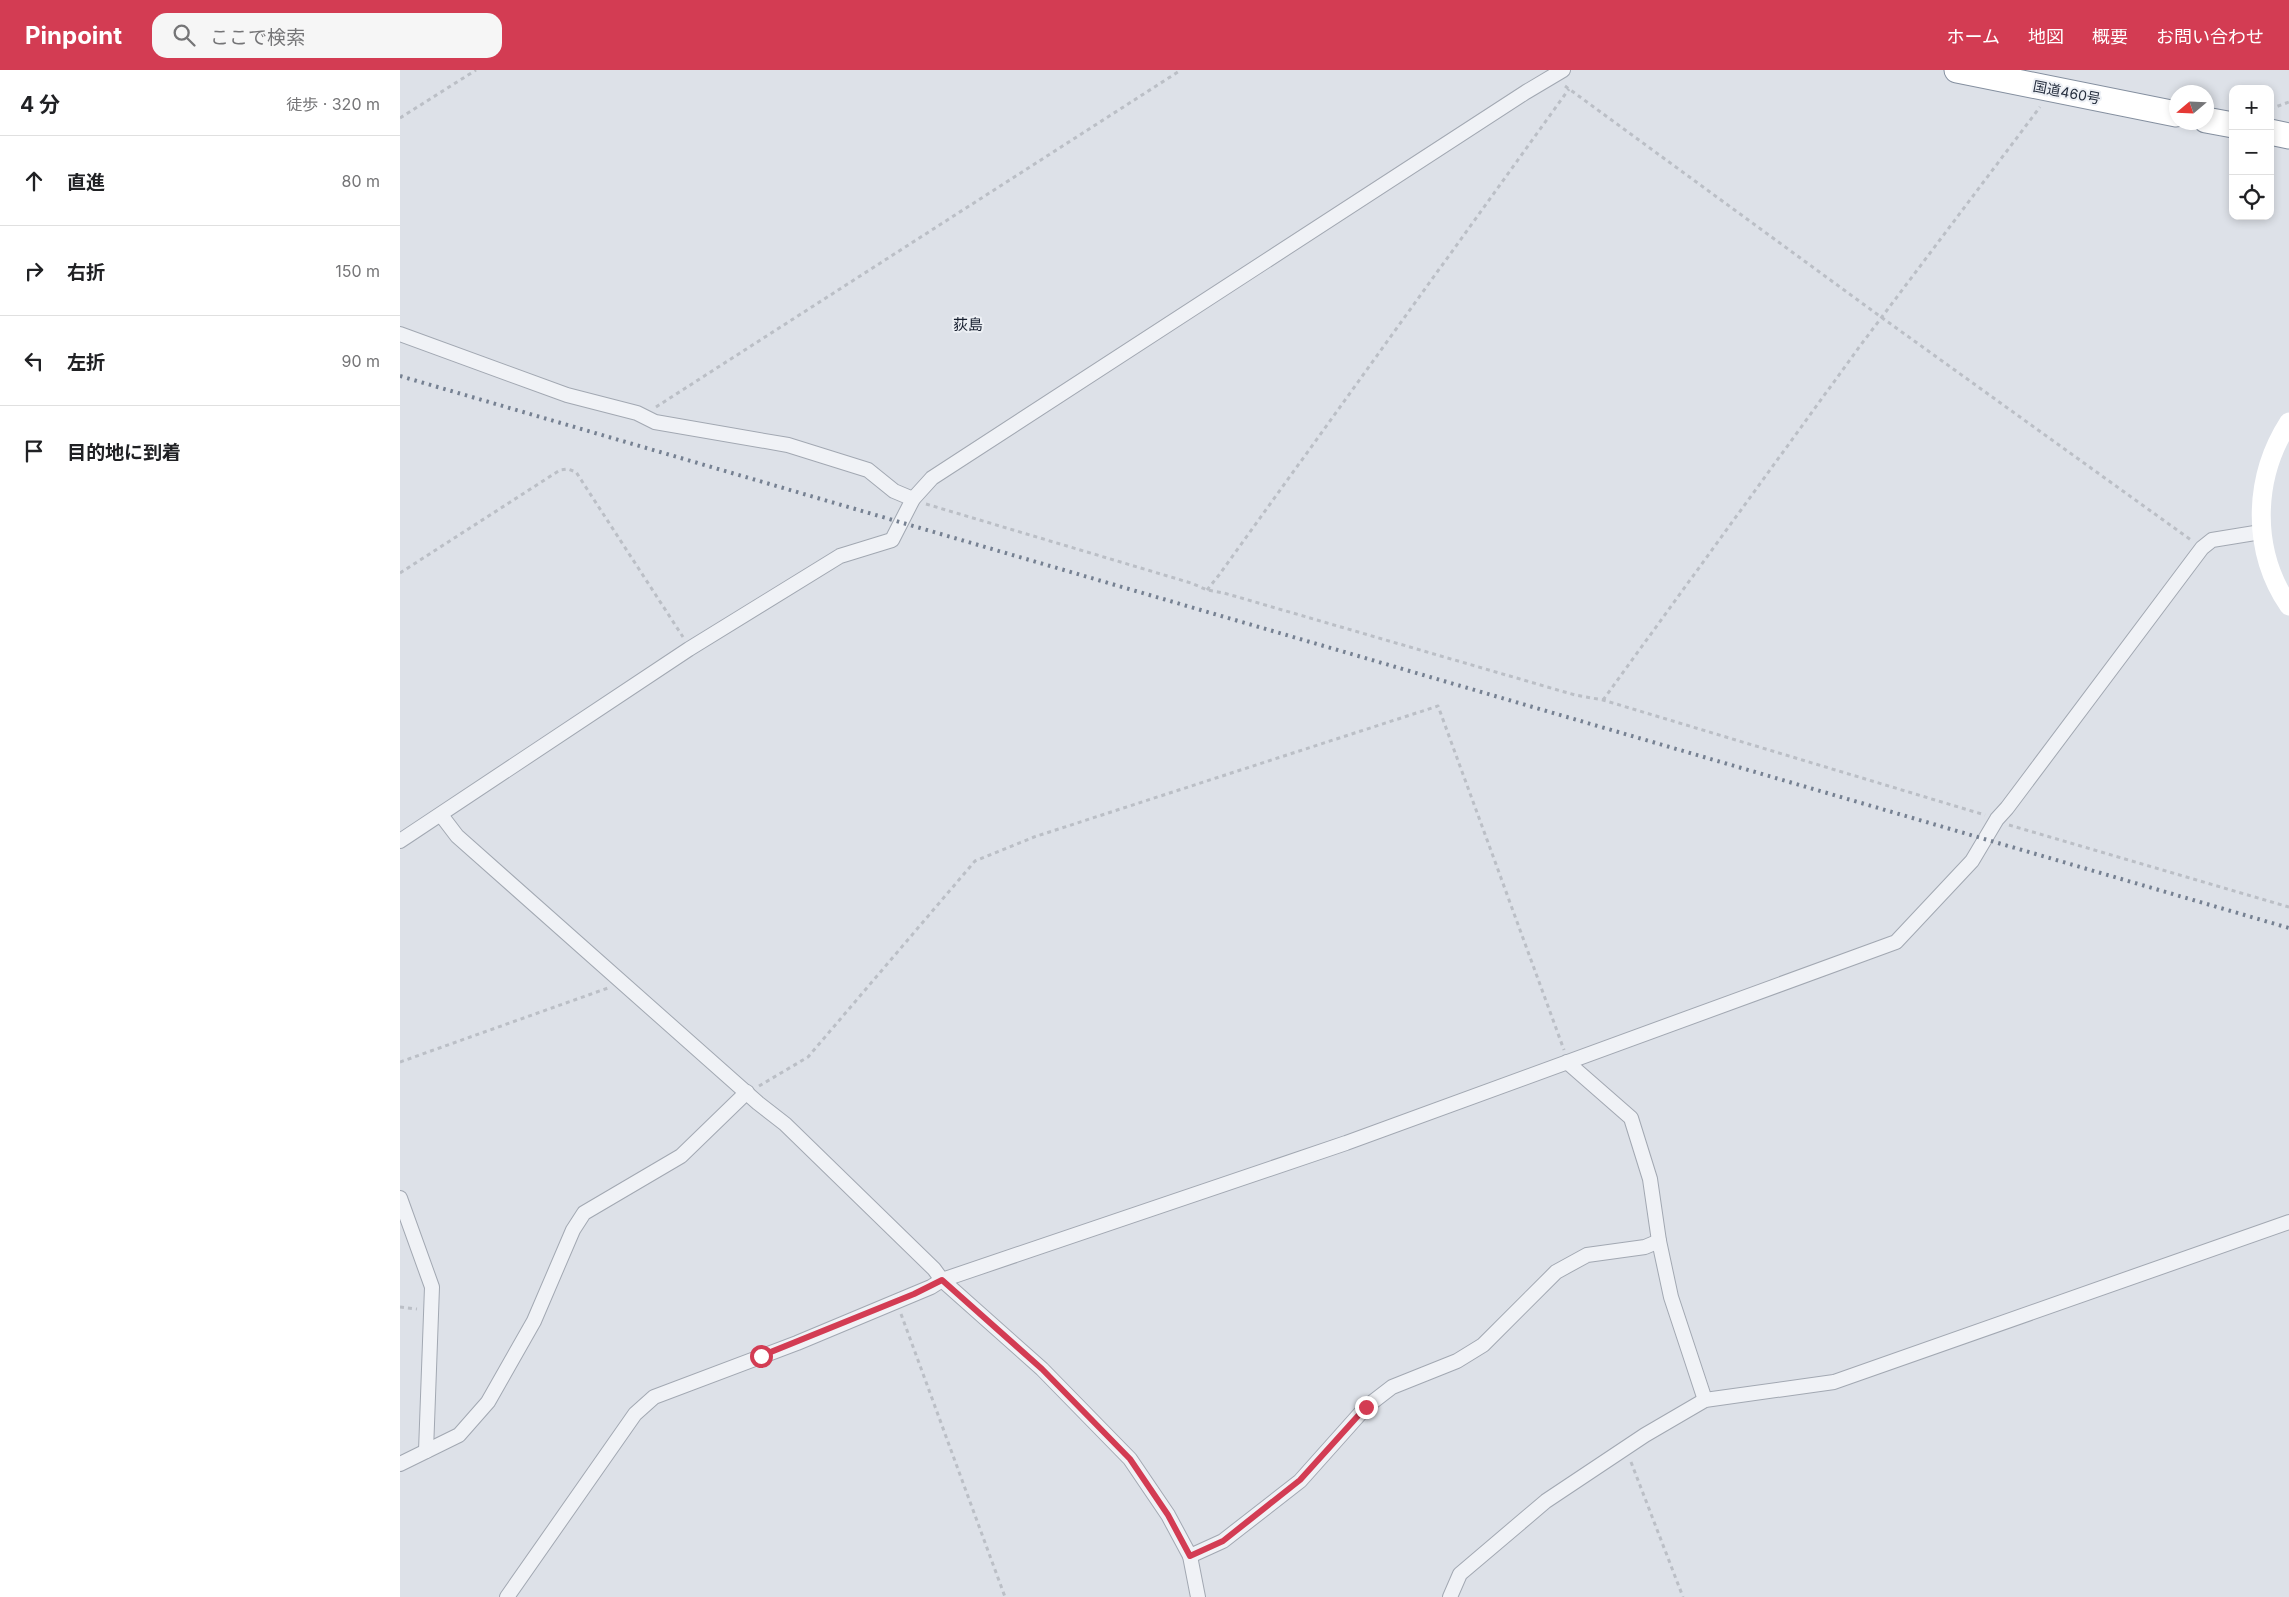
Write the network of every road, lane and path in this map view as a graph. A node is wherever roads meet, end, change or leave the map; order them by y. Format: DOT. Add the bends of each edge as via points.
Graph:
graph roads {
  1 [pos="476,70"];
  2 [pos="1181,70"];
  3 [pos="1957,70"];
  4 [pos="1558,73"];
  5 [pos="1569,89"];
  6 [pos="2054,89"];
  7 [pos="2289,102"];
  8 [pos="2274,108"];
  9 [pos="2169,113"];
  10 [pos="400,118"];
  11 [pos="2214,121"];
  12 [pos="2229,124"];
  13 [pos="2274,133"];
  14 [pos="2289,136"];
  15 [pos="1881,317"];
  16 [pos="400,334"];
  17 [pos="645,416"];
  18 [pos="2289,422"];
  19 [pos="913,499"];
  20 [pos="2261,532"];
  21 [pos="2202,548"];
  22 [pos="400,573"];
  23 [pos="1207,590"];
  24 [pos="2289,606"];
  25 [pos="689,648"];
  26 [pos="1603,700"];
  27 [pos="441,815"];
  28 [pos="1997,819"];
  29 [pos="400,841"];
  30 [pos="2289,907"];
  31 [pos="623,982"];
  32 [pos="400,1062"];
  33 [pos="1567,1062"];
  34 [pos="747,1092"];
  35 [pos="400,1198"];
  36 [pos="2289,1222"];
  37 [pos="1659,1240"];
  38 [pos="942,1280"];
  39 [pos="897,1302"];
  40 [pos="1705,1400"];
  41 [pos="1626,1447"];
  42 [pos="426,1451"];
  43 [pos="400,1464"];
  44 [pos="1190,1556"];
  45 [pos="506,1597"];
  46 [pos="1005,1597"];
  47 [pos="1198,1597"];
  48 [pos="1450,1597"];
  49 [pos="1683,1597"];
  1 -- 10 [label="path"];
  2 -- 17 [label="path" via="674,394"];
  3 -- 6 [label="highway, 国道460号"];
  4 -- 5 [label="path"];
  4 -- 19 [label="street" via="932,478"];
  5 -- 15 [label="path"];
  5 -- 23 [label="path"];
  6 -- 9 [label="highway, 国道460号"];
  6 -- 15 [label="path"];
  7 -- 8 [label="path"];
  11 -- 12 [label="highway"];
  13 -- 14 [label="highway"];
  15 -- 21 [label="path"];
  15 -- 26 [label="path"];
  16 -- 17 [label="street" via="567,395"];
  17 -- 19 [label="street" via="662,424 788,445 868,470 894,491"];
  18 -- 20 [label="street" via="2267,470 2261,506"];
  19 -- 23 [label="path"];
  19 -- 25 [label="street" via="892,540 840,556"];
  20 -- 21 [label="street" via="2212,540"];
  20 -- 24 [label="street" via="2273,576"];
  21 -- 28 [label="street"];
  22 -- 25 [label="path" via="560,470 568,469 576,472"];
  23 -- 26 [label="path" via="1575,695"];
  25 -- 27 [label="street"];
  26 -- 28 [label="path"];
  27 -- 29 [label="street"];
  27 -- 31 [label="street" via="457,836"];
  28 -- 30 [label="path"];
  28 -- 33 [label="street" via="1972,861 1896,942"];
  31 -- 32 [label="path"];
  31 -- 34 [label="street"];
  33 -- 34 [label="path" via="1438,706 1034,837 975,861 808,1056"];
  33 -- 37 [label="street" via="1631,1118 1650,1179"];
  33 -- 38 [label="street" via="1346,1143"];
  34 -- 38 [label="street" via="785,1124"];
  34 -- 42 [label="street" via="681,1156 584,1214 573,1230 534,1321 488,1402 459,1435"];
  35 -- 42 [label="street" via="432,1287"];
  36 -- 40 [label="street" via="1834,1382"];
  37 -- 40 [label="street" via="1671,1297"];
  37 -- 44 [label="street" via="1645,1247 1587,1255 1556,1272 1483,1345 1458,1361 1392,1387 1366,1407 1300,1480 1223,1541"];
  38 -- 39 [label="street"];
  38 -- 44 [label="street" via="1042,1369 1130,1459 1168,1515"];
  39 -- 45 [label="street" via="654,1397 629,1421"];
  39 -- 46 [label="path"];
  40 -- 41 [label="street"];
  41 -- 48 [label="street" via="1546,1501 1460,1574"];
  41 -- 49 [label="path"];
  42 -- 43 [label="street"];
  44 -- 47 [label="street"];
}
